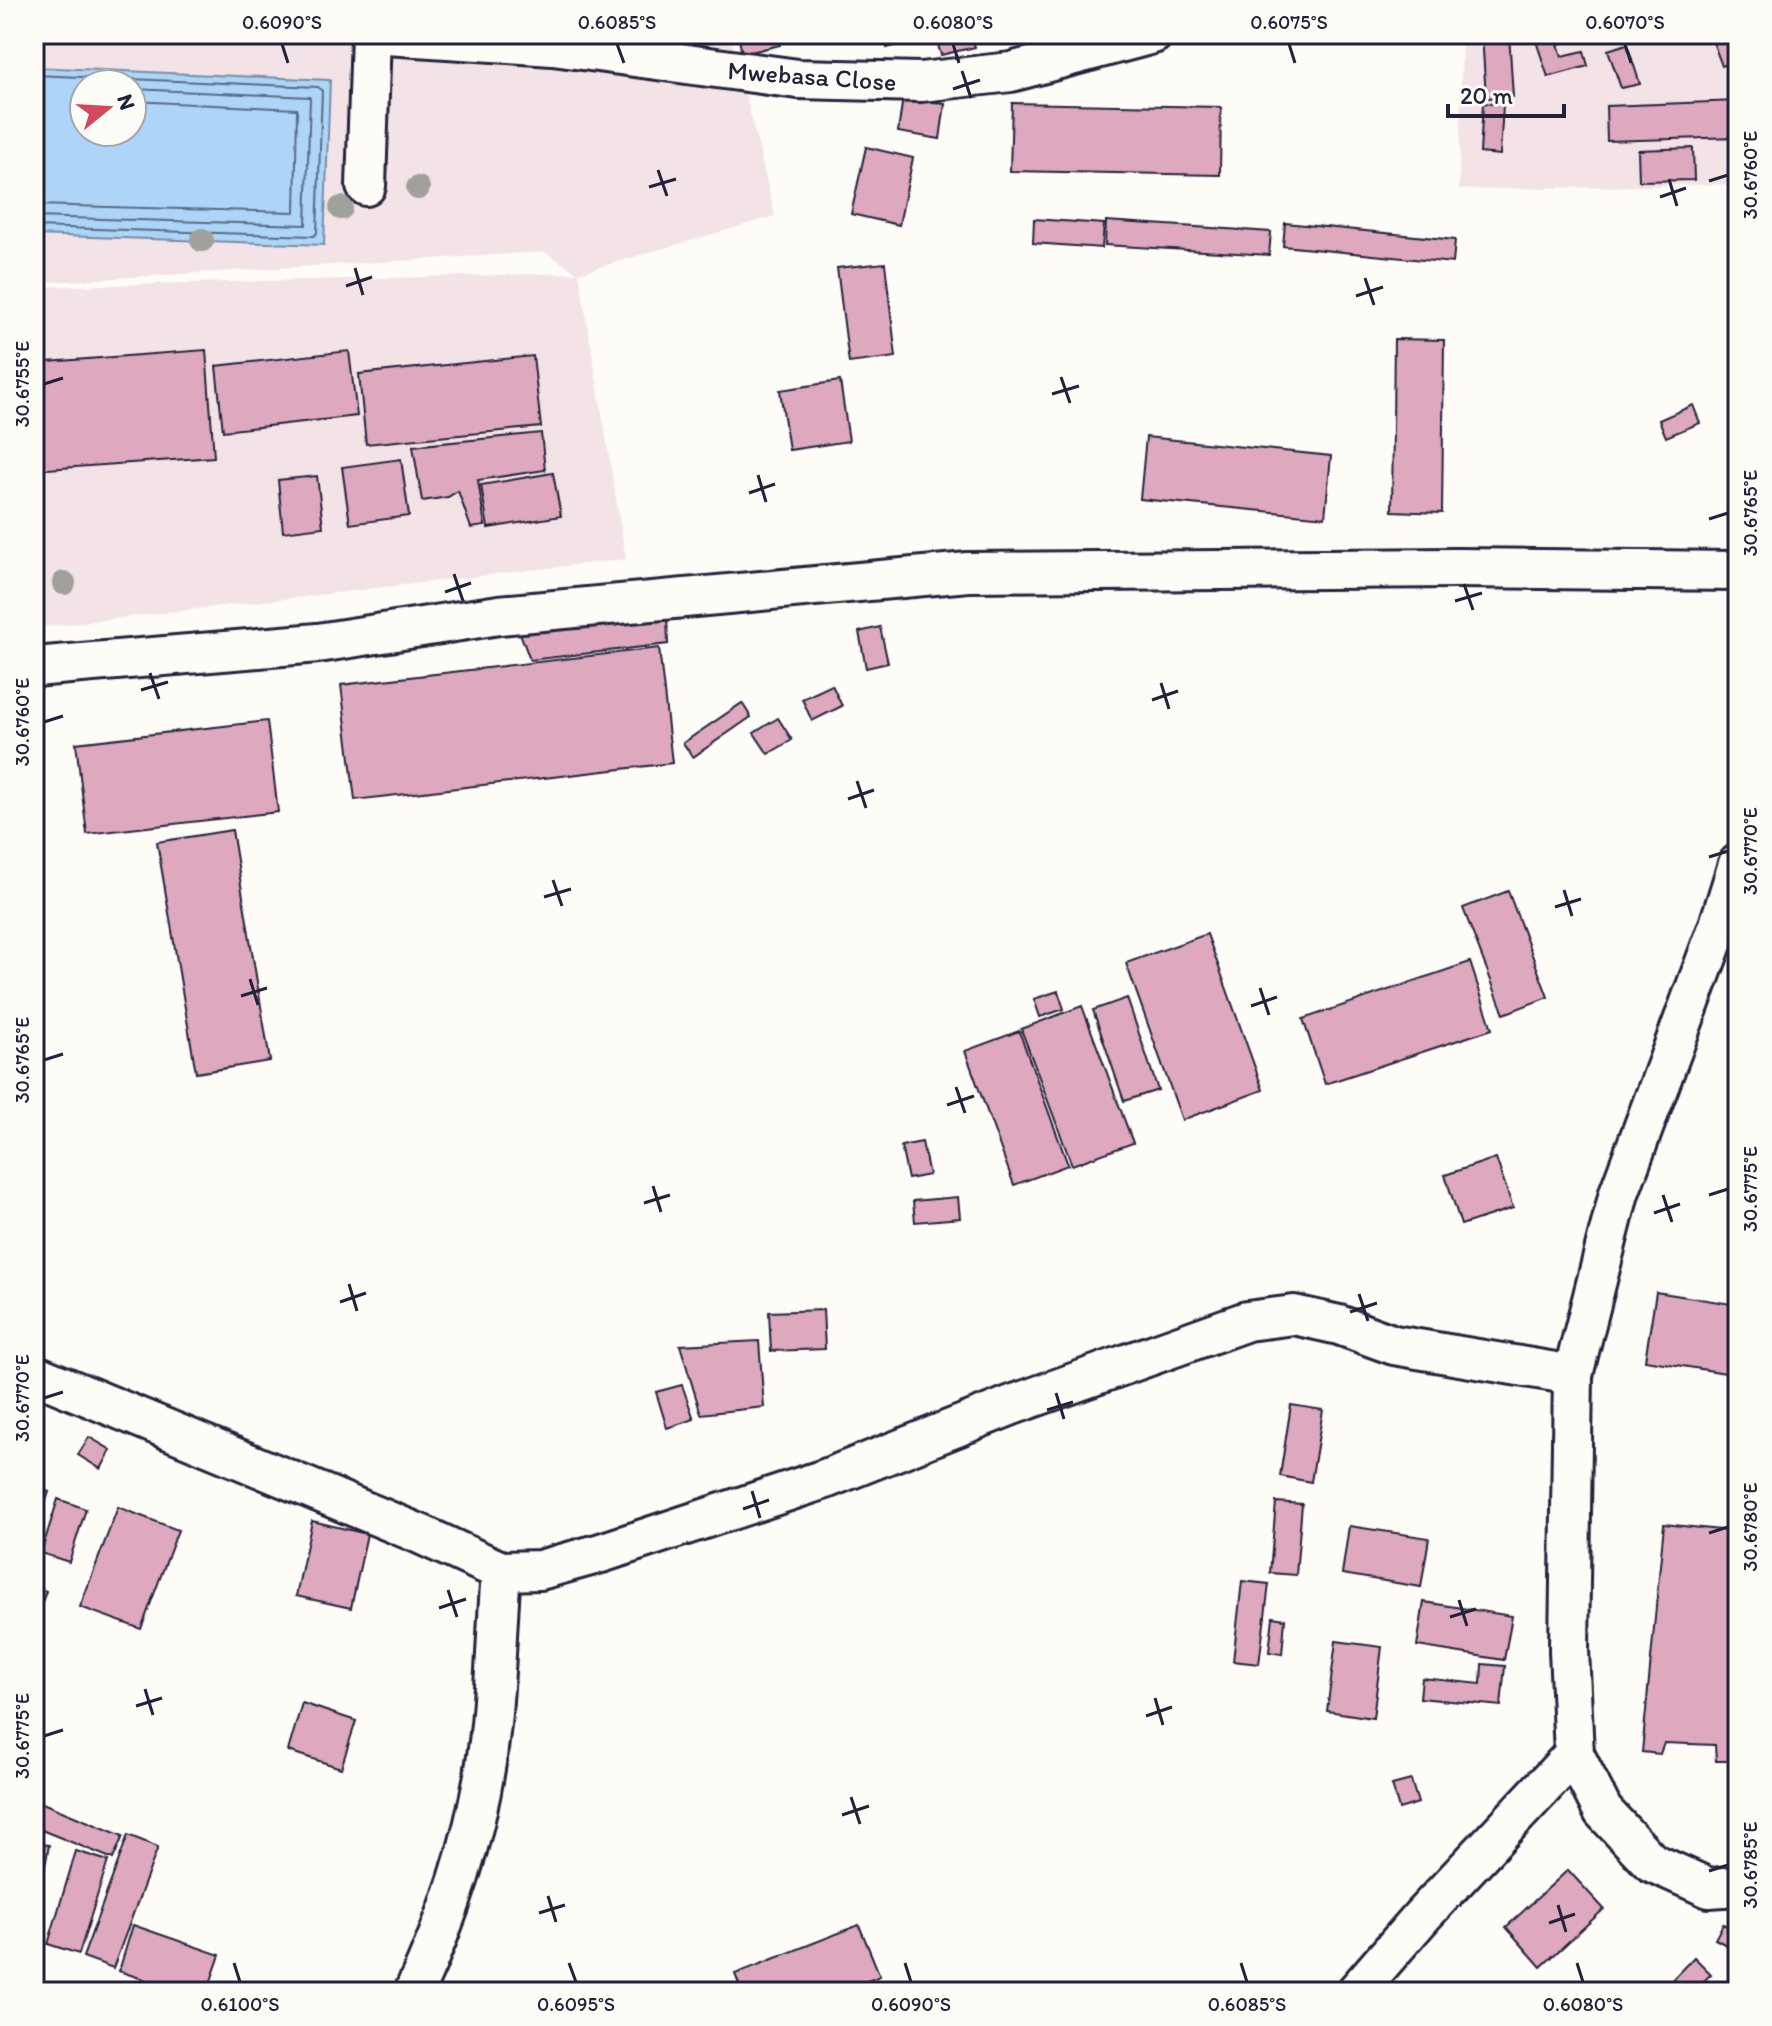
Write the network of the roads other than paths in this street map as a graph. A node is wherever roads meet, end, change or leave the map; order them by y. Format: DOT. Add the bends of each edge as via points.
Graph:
graph roads {
  1 [pos="371,34"];
  2 [pos="1153,34"];
  3 [pos="366,186"];
  4 [pos="1738,571"];
  5 [pos="34,667"];
  6 [pos="1738,864"];
  7 [pos="34,1374"];
  8 [pos="1573,1375"];
  9 [pos="501,1571"];
  10 [pos="1574,1754"];
  11 [pos="1738,1886"];
  12 [pos="414,1992"];
  13 [pos="1356,1992"];
  1 -- 2 [label="street, Mwebasa Close" via="553,46 798,79 921,82 1011,72"];
  1 -- 3 [label="street"];
  4 -- 5 [label="street" via="968,572 499,615 318,643"];
  6 -- 8 [label="street" via="1619,1193"];
  7 -- 9 [label="street"];
  8 -- 9 [label="street" via="1394,1345 1294,1315 1247,1321 795,1489 601,1553 540,1570"];
  8 -- 10 [label="street" via="1569,1650"];
  9 -- 12 [label="street" via="491,1725 476,1817 440,1937"];
  10 -- 11 [label="street" via="1603,1811 1651,1862 1709,1888"];
  10 -- 13 [label="street"];
}
